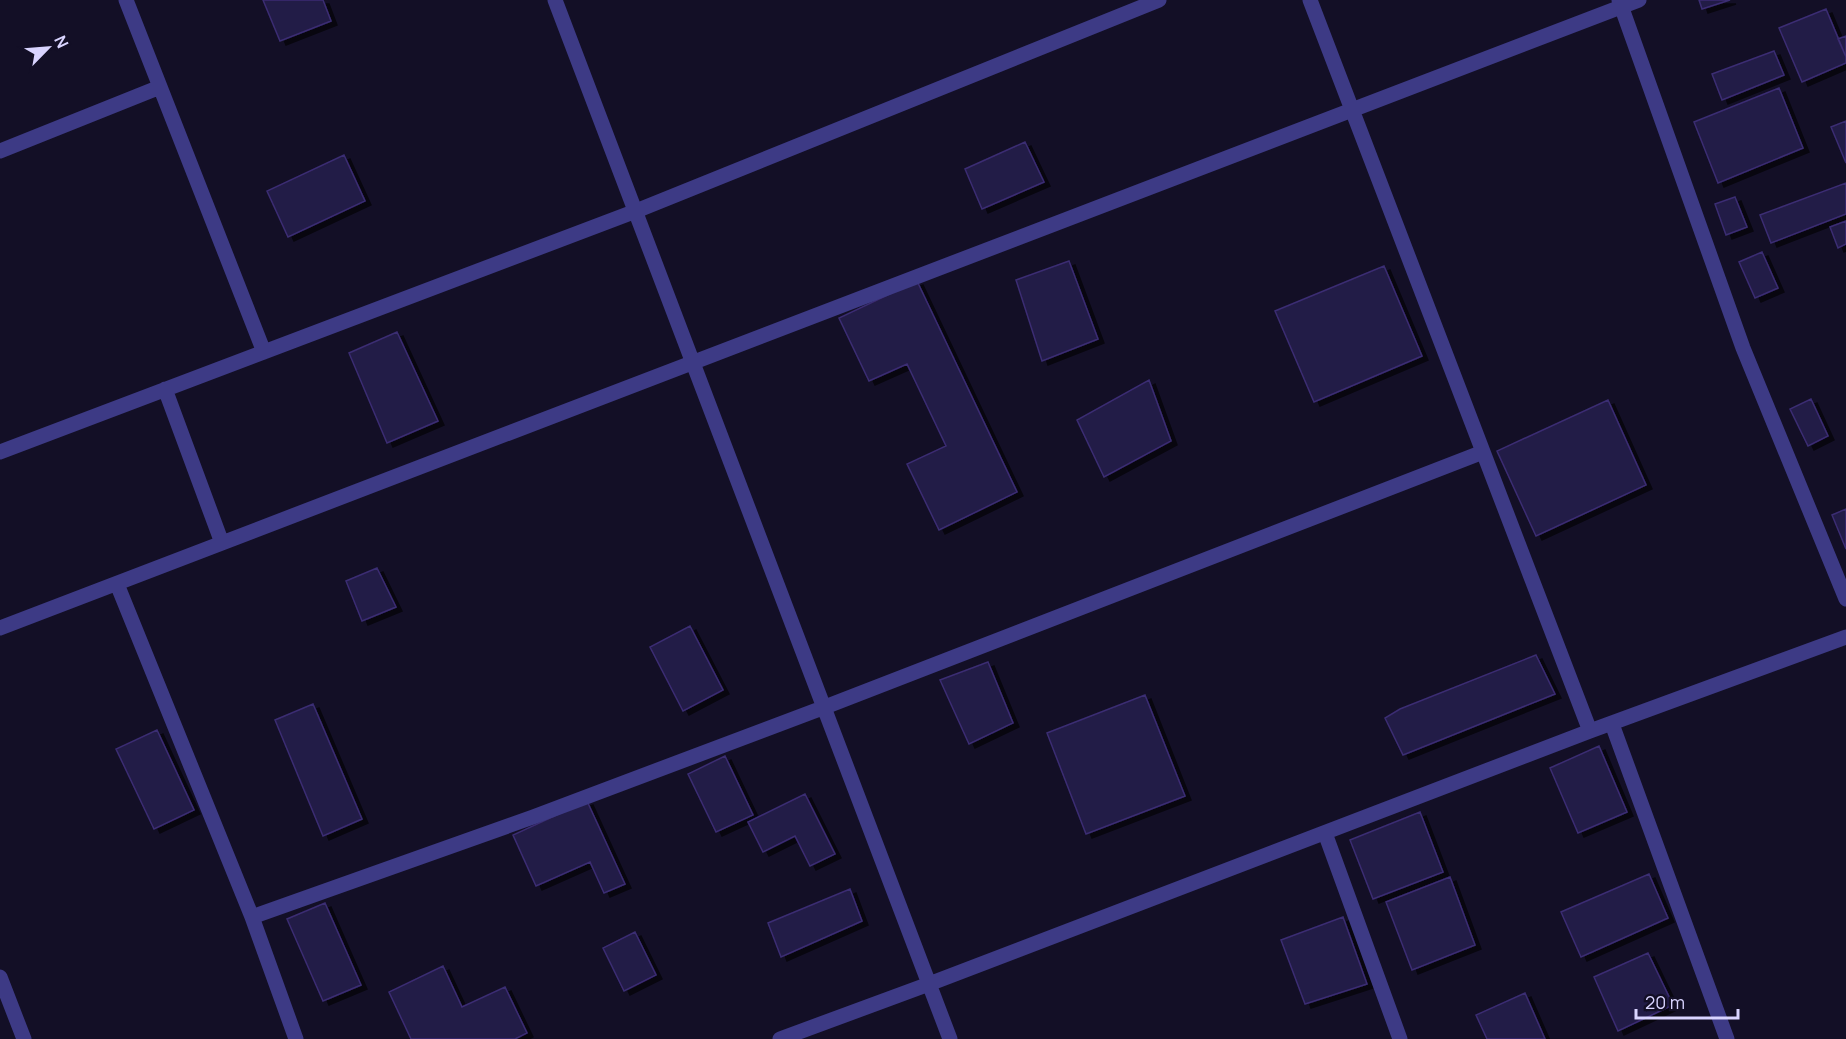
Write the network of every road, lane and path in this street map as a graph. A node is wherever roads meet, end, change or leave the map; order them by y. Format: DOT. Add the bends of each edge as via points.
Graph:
graph roads {
  1 [pos="126,0"];
  2 [pos="555,0"];
  3 [pos="1159,0"];
  4 [pos="1310,0"];
  5 [pos="1639,0"];
  6 [pos="1621,3"];
  7 [pos="160,87"];
  8 [pos="1352,110"];
  9 [pos="0,151"];
  10 [pos="636,211"];
  11 [pos="264,352"];
  12 [pos="694,362"];
  13 [pos="165,388"];
  14 [pos="0,452"];
  15 [pos="1483,452"];
  16 [pos="222,543"];
  17 [pos="117,584"];
  18 [pos="1846,599"];
  19 [pos="0,628"];
  20 [pos="1846,637"];
  21 [pos="825,707"];
  22 [pos="1612,724"];
  23 [pos="1590,731"];
  24 [pos="1325,833"];
  25 [pos="252,917"];
  26 [pos="0,977"];
  27 [pos="929,984"];
  28 [pos="24,1039"];
  29 [pos="296,1039"];
  30 [pos="780,1039"];
  31 [pos="950,1039"];
  32 [pos="1400,1039"];
  33 [pos="1727,1039"];
  1 -- 7 [label="street"];
  2 -- 10 [label="street"];
  3 -- 10 [label="street"];
  4 -- 8 [label="street"];
  5 -- 6 [label="street"];
  6 -- 8 [label="street"];
  6 -- 18 [label="street" via="1743,348"];
  7 -- 9 [label="street"];
  7 -- 11 [label="street"];
  8 -- 12 [label="street"];
  8 -- 15 [label="street"];
  10 -- 11 [label="street"];
  10 -- 12 [label="street"];
  11 -- 13 [label="street"];
  12 -- 16 [label="street"];
  12 -- 21 [label="street"];
  13 -- 14 [label="street"];
  13 -- 16 [label="street"];
  15 -- 21 [label="street"];
  15 -- 23 [label="street"];
  16 -- 17 [label="street"];
  17 -- 19 [label="street"];
  17 -- 25 [label="street"];
  20 -- 22 [label="street"];
  21 -- 25 [label="street"];
  21 -- 27 [label="street"];
  22 -- 23 [label="street"];
  22 -- 33 [label="street"];
  23 -- 24 [label="street"];
  24 -- 27 [label="street"];
  24 -- 32 [label="street"];
  25 -- 29 [label="street"];
  26 -- 28 [label="street"];
  27 -- 30 [label="street"];
  27 -- 31 [label="street"];
}
